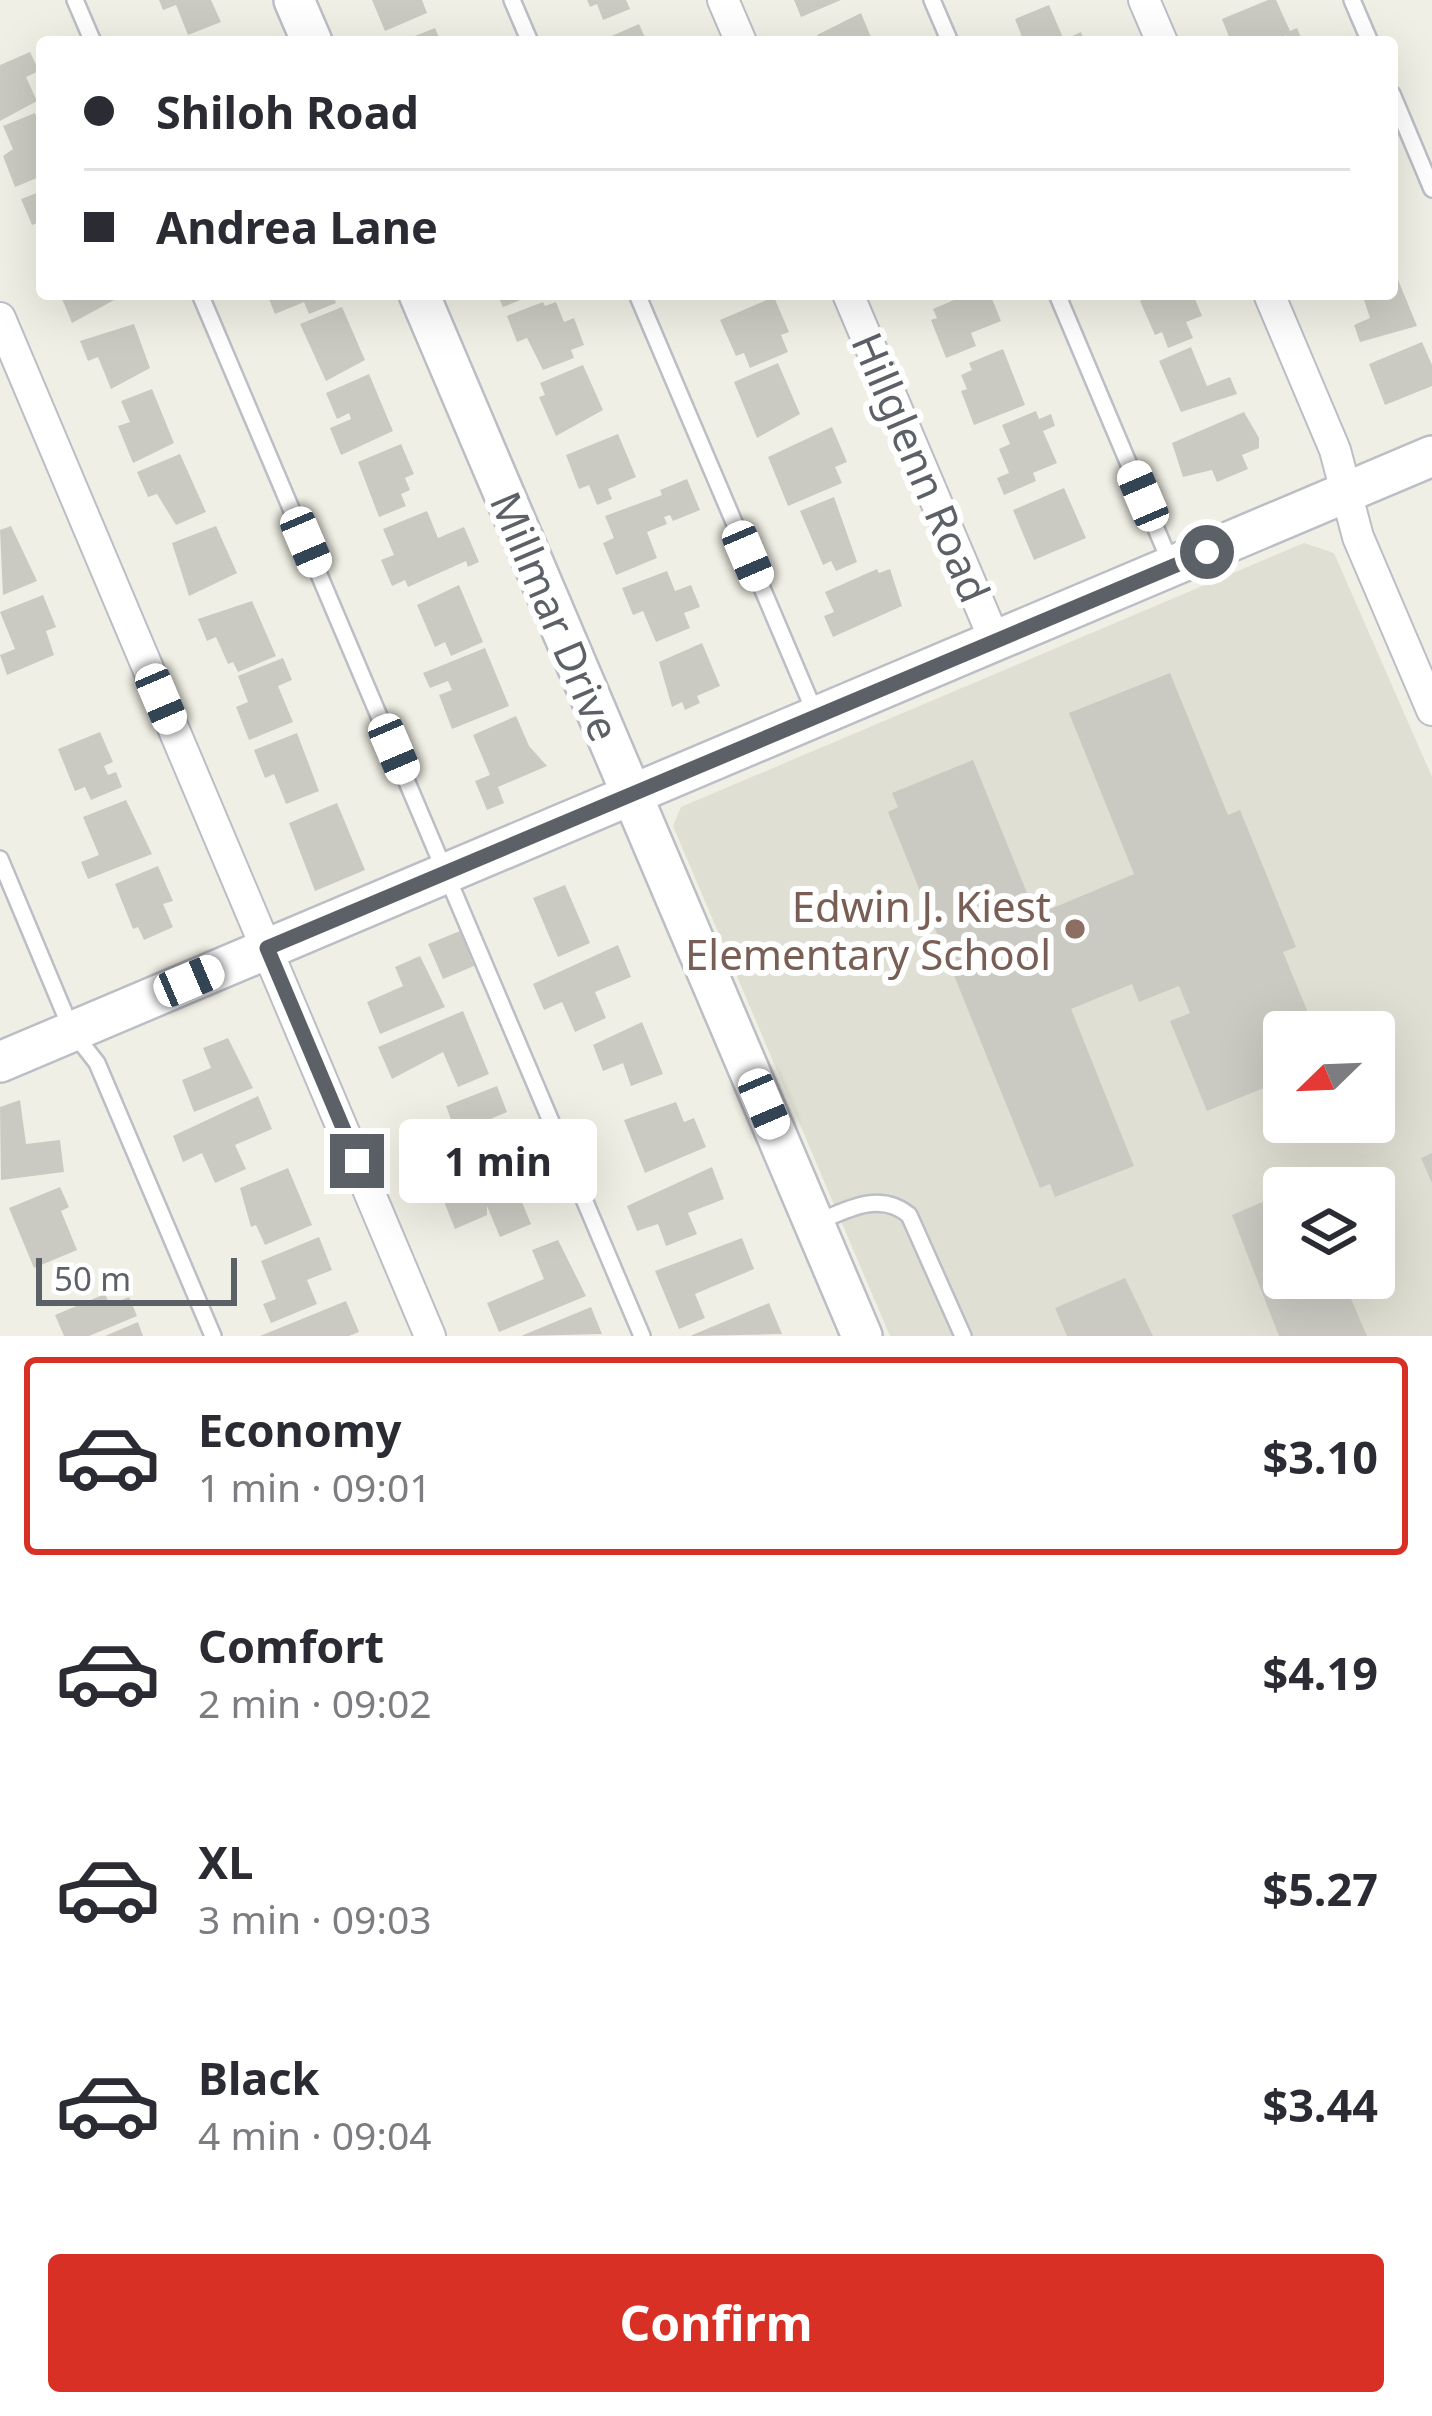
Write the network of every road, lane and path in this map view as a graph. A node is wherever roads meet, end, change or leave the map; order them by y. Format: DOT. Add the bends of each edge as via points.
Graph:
graph roads {
  1 [pos="75,0"];
  2 [pos="294,0"];
  3 [pos="512,0"];
  4 [pos="723,0"];
  5 [pos="932,0"];
  6 [pos="1144,0"];
  7 [pos="1352,0"];
  8 [pos="90,36"];
  9 [pos="309,36"];
  10 [pos="527,36"];
  11 [pos="738,36"];
  12 [pos="947,36"];
  13 [pos="1159,36"];
  14 [pos="1367,36"];
  15 [pos="1398,108"];
  16 [pos="1432,189"];
  17 [pos="203,300"];
  18 [pos="422,300"];
  19 [pos="640,300"];
  20 [pos="851,300"];
  21 [pos="1060,300"];
  22 [pos="1272,300"];
  23 [pos="0,318"];
  24 [pos="1432,456"];
  25 [pos="1346,493"];
  26 [pos="1172,566"];
  27 [pos="995,641"];
  28 [pos="1432,710"];
  29 [pos="817,718"];
  30 [pos="632,796"];
  31 [pos="0,859"];
  32 [pos="447,873"];
  33 [pos="267,948"];
  34 [pos="72,1031"];
  35 [pos="0,1062"];
  36 [pos="815,1224"];
  37 [pos="214,1336"];
  38 [pos="430,1336"];
  39 [pos="643,1336"];
  40 [pos="862,1336"];
  41 [pos="963,1336"];
  1 -- 8 [label="lane"];
  2 -- 9 [label="street"];
  3 -- 10 [label="lane"];
  4 -- 11 [label="street"];
  5 -- 12 [label="lane"];
  6 -- 13 [label="street"];
  7 -- 14 [label="lane"];
  15 -- 16 [label="lane"];
  17 -- 32 [label="lane"];
  18 -- 30 [label="street, Millmar Drive"];
  19 -- 29 [label="lane"];
  20 -- 27 [label="street, Hillglenn Road"];
  21 -- 26 [label="lane"];
  22 -- 25 [label="street"];
  23 -- 33 [label="street"];
  24 -- 25 [label="street"];
  25 -- 26 [label="street"];
  25 -- 28 [label="street"];
  26 -- 27 [label="street"];
  27 -- 29 [label="street"];
  29 -- 30 [label="street"];
  30 -- 32 [label="street"];
  30 -- 36 [label="street, Millmar Drive"];
  31 -- 34 [label="lane"];
  32 -- 33 [label="street"];
  32 -- 39 [label="lane"];
  33 -- 34 [label="street"];
  33 -- 38 [label="street"];
  34 -- 35 [label="street"];
  34 -- 37 [label="lane" via="97,1063"];
  36 -- 40 [label="street, Millmar Drive"];
  36 -- 41 [label="lane" via="875,1201 897,1204 909,1214"];
}
